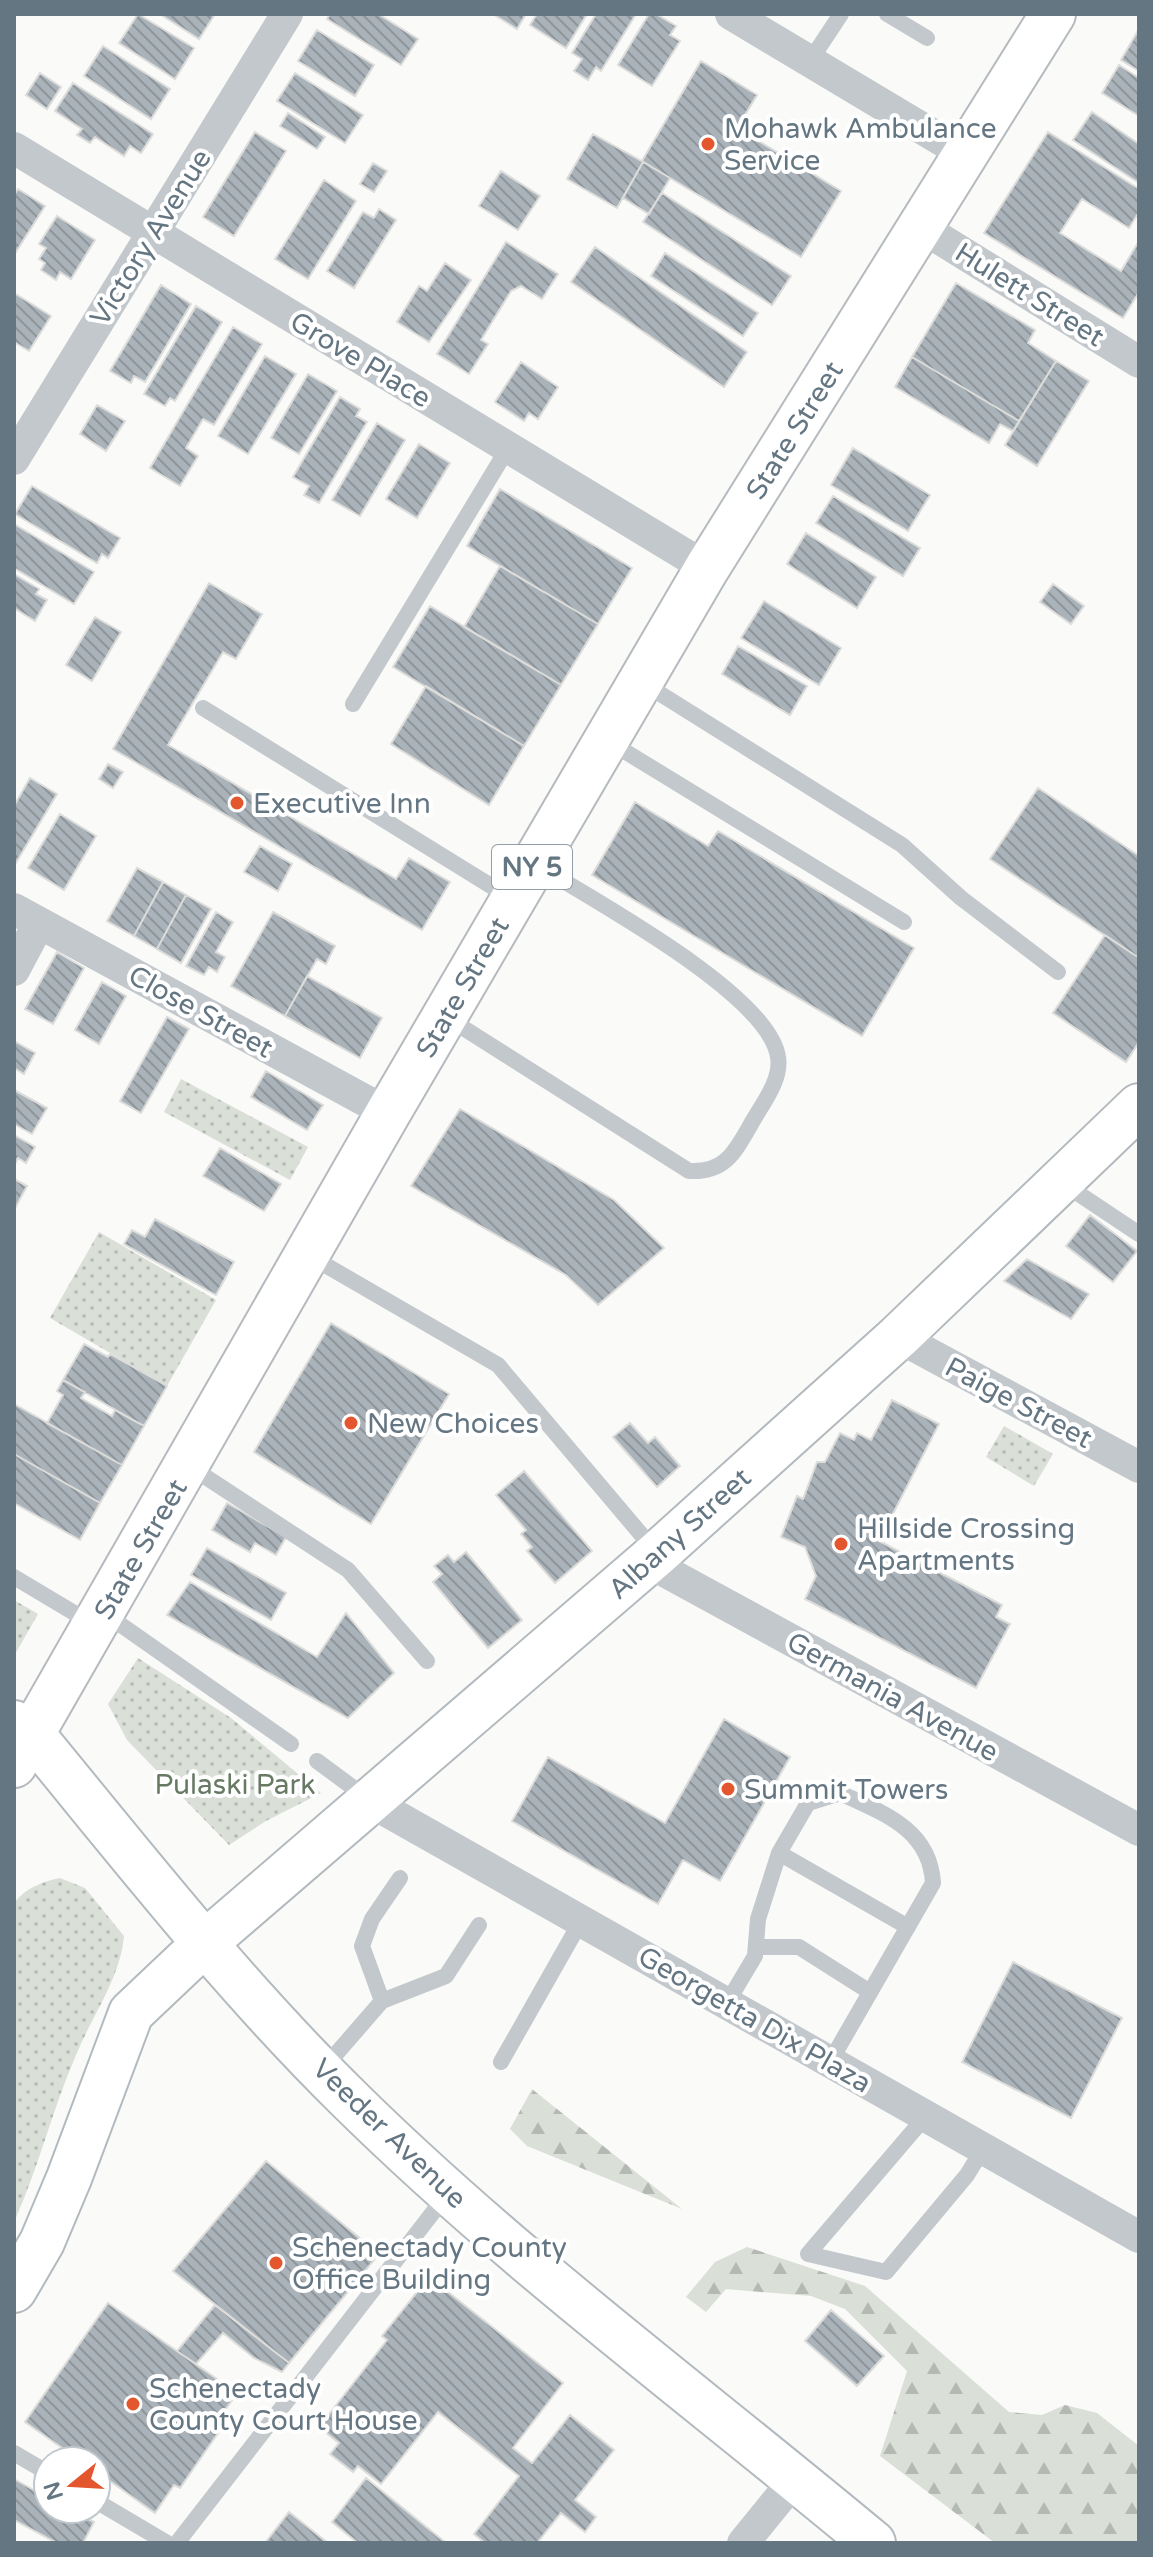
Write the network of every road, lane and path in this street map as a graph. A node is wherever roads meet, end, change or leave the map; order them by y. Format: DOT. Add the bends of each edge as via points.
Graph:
graph roads {
  1 [pos="287,14"];
  2 [pos="731,14"];
  3 [pos="841,14"];
  4 [pos="887,14"];
  5 [pos="1046,16"];
  6 [pos="927,38"];
  7 [pos="810,61"];
  8 [pos="14,148"];
  9 [pos="965,154"];
  10 [pos="921,227"];
  11 [pos="153,233"];
  12 [pos="1139,362"];
  13 [pos="508,448"];
  14 [pos="14,459"];
  15 [pos="707,568"];
  16 [pos="641,682"];
  17 [pos="353,704"];
  18 [pos="203,708"];
  19 [pos="607,740"];
  20 [pos="524,881"];
  21 [pos="26,916"];
  22 [pos="904,922"];
  23 [pos="14,970"];
  24 [pos="1058,972"];
  25 [pos="445,1016"];
  26 [pos="1139,1106"];
  27 [pos="388,1113"];
  28 [pos="1060,1181"];
  29 [pos="1139,1234"];
  30 [pos="308,1255"];
  31 [pos="898,1337"];
  32 [pos="187,1465"];
  33 [pos="1139,1467"];
  34 [pos="653,1557"];
  35 [pos="14,1577"];
  36 [pos="100,1619"];
  37 [pos="427,1661"];
  38 [pos="20,1740"];
  39 [pos="291,1744"];
  40 [pos="317,1761"];
  41 [pos="371,1802"];
  42 [pos="1139,1830"];
  43 [pos="779,1853"];
  44 [pos="400,1878"];
  45 [pos="581,1921"];
  46 [pos="479,1925"];
  47 [pos="908,1927"];
  48 [pos="205,1943"];
  49 [pos="756,1947"];
  50 [pos="870,1992"];
  51 [pos="382,2001"];
  52 [pos="727,2003"];
  53 [pos="501,2062"];
  54 [pos="830,2062"];
  55 [pos="322,2070"];
  56 [pos="926,2116"];
  57 [pos="983,2149"];
  58 [pos="449,2191"];
  59 [pos="1139,2237"];
  60 [pos="14,2290"];
  61 [pos="14,2453"];
  62 [pos="32,2464"];
  63 [pos="796,2478"];
  64 [pos="112,2510"];
  65 [pos="167,2543"];
  66 [pos="177,2543"];
  67 [pos="743,2543"];
  68 [pos="873,2543"];
  1 -- 11 [label="street, Victory Avenue"];
  2 -- 7 [label="street"];
  3 -- 7 [label="lane"];
  4 -- 6 [label="lane"];
  5 -- 9 [label="street, State Street / NY 5"];
  7 -- 9 [label="street"];
  8 -- 11 [label="street, Grove Place"];
  9 -- 10 [label="street, State Street / NY 5"];
  10 -- 12 [label="street, Hulett Street"];
  10 -- 15 [label="street, State Street / NY 5"];
  11 -- 13 [label="street, Grove Place"];
  11 -- 14 [label="street, Victory Avenue"];
  13 -- 15 [label="street, Grove Place"];
  13 -- 17 [label="lane"];
  15 -- 16 [label="street, State Street / NY 5"];
  16 -- 19 [label="street, State Street / NY 5"];
  16 -- 24 [label="lane" via="902,845"];
  18 -- 20 [label="lane"];
  19 -- 20 [label="street, State Street / NY 5"];
  19 -- 22 [label="lane"];
  20 -- 25 [label="street, State Street / NY 5"];
  20 -- 25 [label="lane" via="712,975 748,1009 778,1055 777,1077 739,1145 726,1164 706,1172 689,1171"];
  21 -- 23 [label="street"];
  21 -- 27 [label="street, Close Street"];
  25 -- 27 [label="street, State Street / NY 5"];
  26 -- 28 [label="street, Albany Street"];
  27 -- 30 [label="street, State Street / NY 5"];
  28 -- 29 [label="lane"];
  28 -- 31 [label="street, Albany Street"];
  30 -- 32 [label="street, State Street / NY 5"];
  30 -- 34 [label="lane" via="498,1365"];
  31 -- 33 [label="street, Paige Street"];
  31 -- 34 [label="street, Albany Street"];
  32 -- 36 [label="street, State Street / NY 5"];
  32 -- 37 [label="lane" via="348,1570"];
  34 -- 41 [label="street, Albany Street"];
  34 -- 42 [label="street, Germania Avenue"];
  35 -- 36 [label="lane"];
  36 -- 38 [label="street, State Street / NY 5"];
  36 -- 39 [label="lane"];
  38 -- 48 [label="street, Veeder Avenue"];
  40 -- 41 [label="lane"];
  41 -- 45 [label="street, Georgetta Dix Plaza"];
  41 -- 48 [label="street, Albany Street"];
  43 -- 47 [label="lane"];
  43 -- 47 [label="lane" via="808,1803 840,1793 899,1820 931,1859 933,1883"];
  43 -- 49 [label="lane" via="758,1919"];
  44 -- 51 [label="lane" via="372,1919 362,1946"];
  45 -- 52 [label="street, Georgetta Dix Plaza"];
  45 -- 53 [label="lane"];
  46 -- 51 [label="lane" via="446,1976"];
  47 -- 50 [label="lane"];
  48 -- 55 [label="street, Veeder Avenue"];
  48 -- 60 [label="street" via="131,2013 53,2217"];
  49 -- 50 [label="lane" via="799,1947"];
  49 -- 52 [label="lane"];
  50 -- 54 [label="lane"];
  51 -- 55 [label="lane"];
  52 -- 54 [label="street, Georgetta Dix Plaza"];
  54 -- 56 [label="street, Georgetta Dix Plaza"];
  55 -- 58 [label="street, Veeder Avenue"];
  56 -- 57 [label="street, Georgetta Dix Plaza"];
  56 -- 57 [label="lane" via="808,2254 886,2272"];
  57 -- 59 [label="street, Georgetta Dix Plaza"];
  58 -- 63 [label="street, Veeder Avenue"];
  58 -- 66 [label="lane"];
  61 -- 62 [label="lane"];
  63 -- 67 [label="street"];
  63 -- 68 [label="street, Veeder Avenue"];
  64 -- 65 [label="lane"];
}
